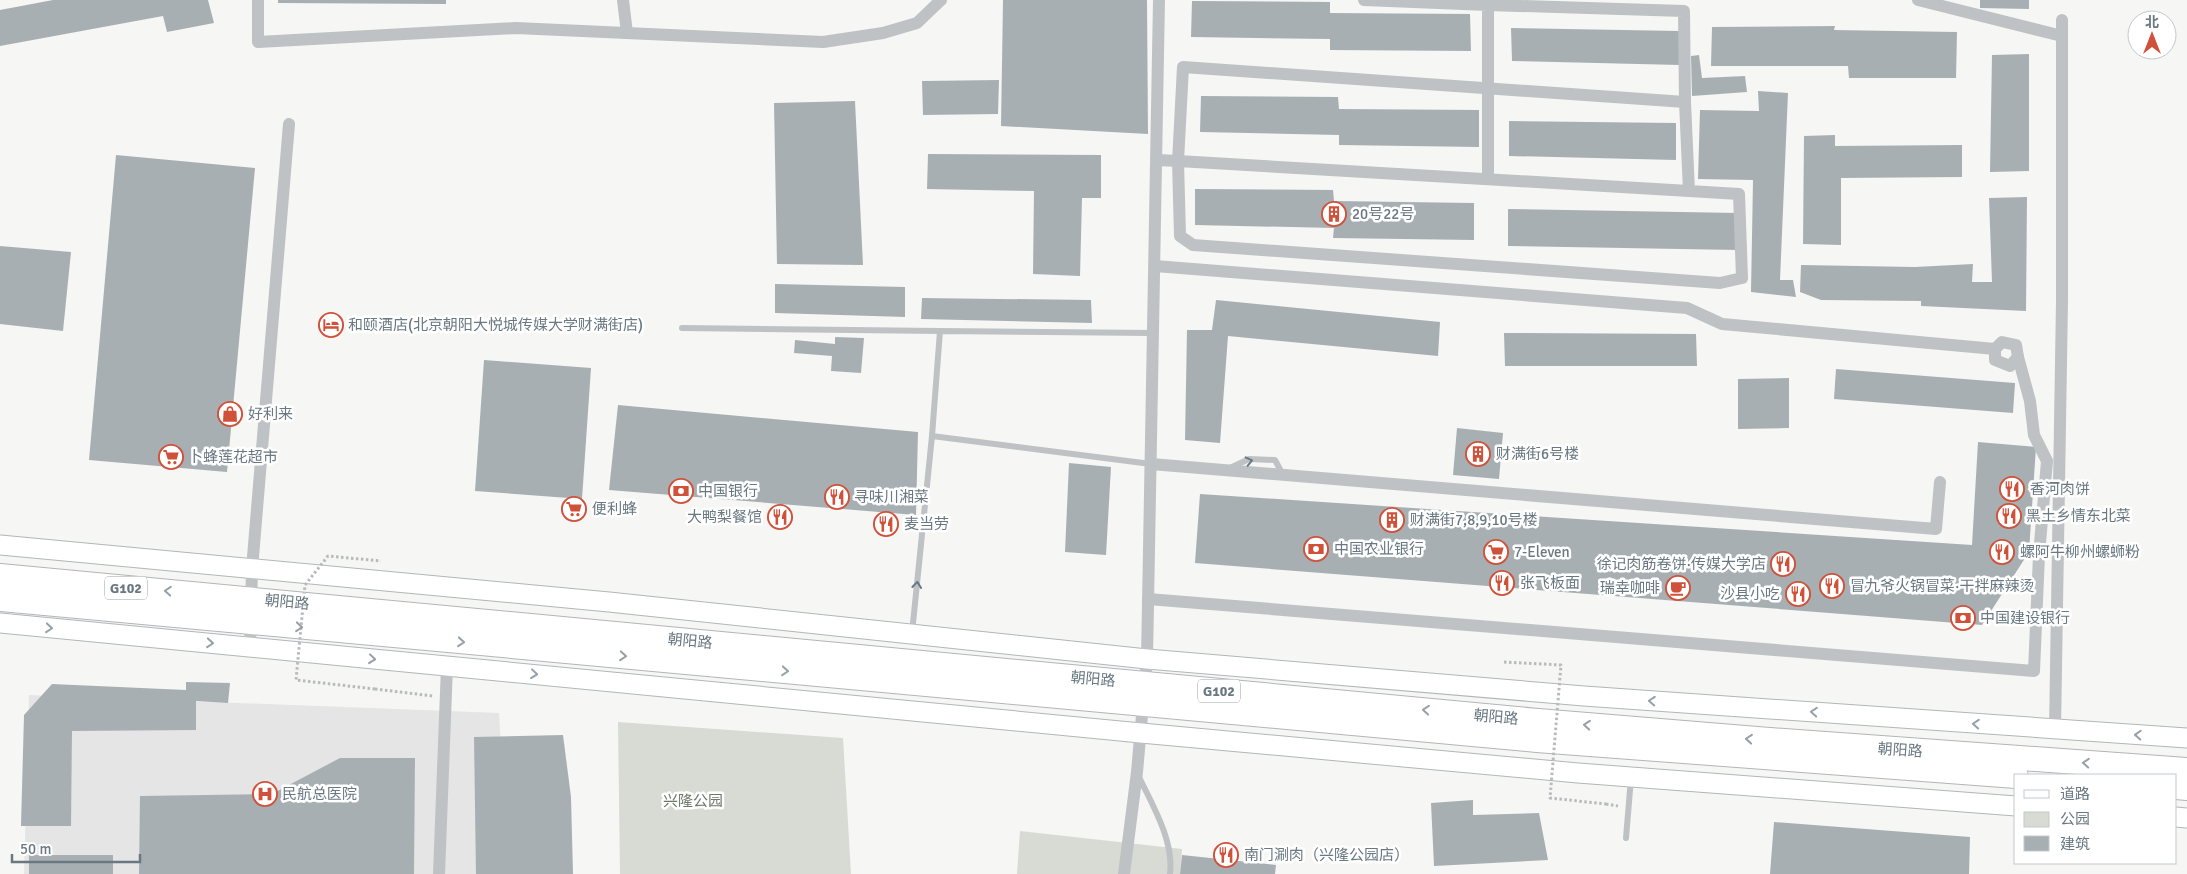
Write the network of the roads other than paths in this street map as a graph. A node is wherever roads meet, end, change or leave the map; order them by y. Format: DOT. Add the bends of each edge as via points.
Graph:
graph roads {
  1 [pos="258,0"];
  2 [pos="622,0"];
  3 [pos="941,0"];
  4 [pos="1160,0"];
  5 [pos="1364,0"];
  6 [pos="1918,0"];
  7 [pos="1488,5"];
  8 [pos="2062,20"];
  9 [pos="627,33"];
  10 [pos="2062,36"];
  11 [pos="1488,88"];
  12 [pos="1685,102"];
  13 [pos="289,124"];
  14 [pos="1156,160"];
  15 [pos="1178,162"];
  16 [pos="1488,179"];
  17 [pos="1689,191"];
  18 [pos="1155,266"];
  19 [pos="682,328"];
  20 [pos="940,331"];
  21 [pos="1153,333"];
  22 [pos="932,436"];
  23 [pos="1151,464"];
  24 [pos="1940,482"];
  25 [pos="0,545"];
  26 [pos="252,569"];
  27 [pos="0,576"];
  28 [pos="0,598"];
  29 [pos="1148,598"];
  30 [pos="251,599"];
  31 [pos="251,622"];
  32 [pos="0,624"];
  33 [pos="912,634"];
  34 [pos="250,647"];
  35 [pos="1147,658"];
  36 [pos="447,666"];
  37 [pos="1144,694"];
  38 [pos="2055,730"];
  39 [pos="1141,733"];
  40 [pos="2187,738"];
  41 [pos="2187,770"];
  42 [pos="1137,772"];
  43 [pos="2014,776"];
  44 [pos="1631,777"];
  45 [pos="2014,806"];
  46 [pos="1626,838"];
  47 [pos="439,874"];
  48 [pos="1124,874"];
  49 [pos="1170,874"];
  1 -- 9 [label="street" via="258,42 516,28"];
  2 -- 9 [label="street"];
  3 -- 9 [label="street" via="917,23 883,33 823,42"];
  4 -- 14 [label="street"];
  5 -- 7 [label="street"];
  6 -- 10 [label="street"];
  7 -- 11 [label="street"];
  7 -- 12 [label="street" via="1684,11"];
  8 -- 10 [label="street"];
  10 -- 38 [label="street" via="2062,301"];
  11 -- 12 [label="street"];
  11 -- 15 [label="street" via="1183,66"];
  11 -- 16 [label="street"];
  12 -- 17 [label="street"];
  13 -- 26 [label="street"];
  14 -- 15 [label="street"];
  14 -- 18 [label="street"];
  15 -- 16 [label="street"];
  15 -- 17 [label="street" via="1180,236 1193,245 1720,284 1742,278 1739,194"];
  16 -- 17 [label="street"];
  18 -- 21 [label="street"];
  18 -- 29 [label="street" via="1687,308 1722,324 1995,349 2002,342 2016,345 2030,401 2034,435 2047,461 2034,671"];
  19 -- 20 [label="lane"];
  20 -- 21 [label="lane"];
  20 -- 22 [label="lane"];
  21 -- 23 [label="street"];
  22 -- 23 [label="lane"];
  33 -- 22 [label="lane, one-way"];
  23 -- 24 [label="street" via="1936,530"];
  23 -- 29 [label="street"];
  25 -- 26 [label="street, 朝阳路"];
  26 -- 30 [label="street"];
  26 -- 33 [label="street, 朝阳路"];
  30 -- 27 [label="highway, 朝阳路 / G102, one-way"];
  28 -- 31 [label="highway, 朝阳路 / G102"];
  29 -- 35 [label="street"];
  30 -- 31 [label="street"];
  30 -- 37 [label="highway, 朝阳路 / G102"];
  31 -- 34 [label="street"];
  31 -- 37 [label="highway, 朝阳路 / G102, one-way"];
  32 -- 34 [label="street, one-way"];
  33 -- 35 [label="street, 朝阳路"];
  34 -- 36 [label="street, one-way"];
  35 -- 37 [label="street"];
  38 -- 35 [label="street, 朝阳路, one-way" via="1574,695"];
  36 -- 39 [label="street, one-way"];
  36 -- 47 [label="street"];
  37 -- 39 [label="street"];
  41 -- 37 [label="highway, 朝阳路 / G102, one-way"];
  37 -- 43 [label="highway, 朝阳路 / G102" via="1537,740"];
  40 -- 38 [label="street, 朝阳路, one-way"];
  39 -- 42 [label="street"];
  39 -- 44 [label="street"];
  42 -- 48 [label="street"];
  42 -- 49 [label="lane" via="1159,819 1172,861"];
  44 -- 45 [label="street"];
  44 -- 46 [label="lane"];
}
